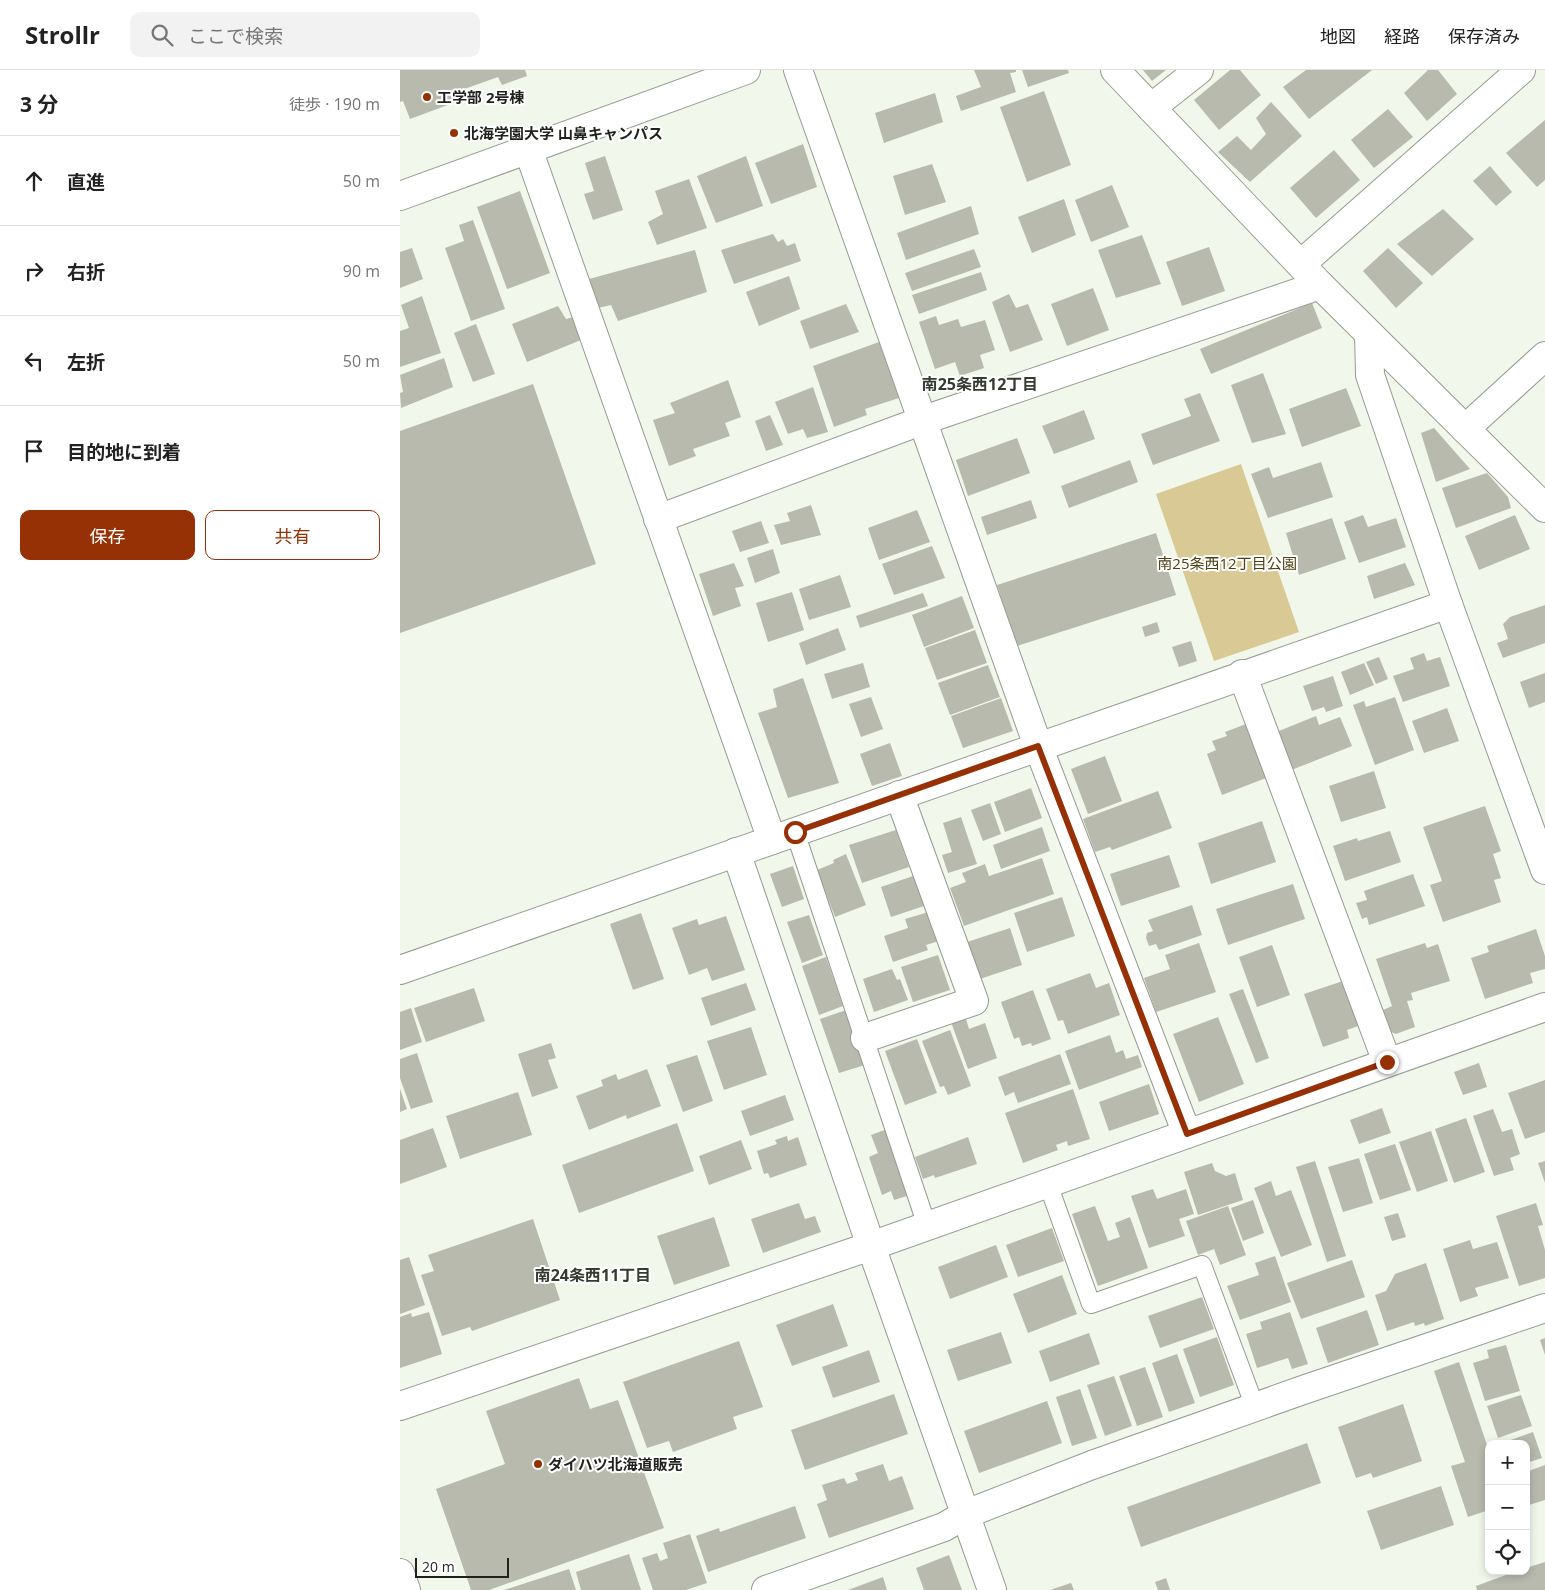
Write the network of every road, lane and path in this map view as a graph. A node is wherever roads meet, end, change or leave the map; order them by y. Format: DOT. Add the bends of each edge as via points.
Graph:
graph roads {
  1 [pos="746,70"];
  2 [pos="798,70"];
  3 [pos="1115,70"];
  4 [pos="1200,70"];
  5 [pos="1521,70"];
  6 [pos="1151,108"];
  7 [pos="528,149"];
  8 [pos="400,196"];
  9 [pos="1301,264"];
  10 [pos="1320,285"];
  11 [pos="1369,334"];
  12 [pos="1545,356"];
  13 [pos="921,421"];
  14 [pos="1465,430"];
  15 [pos="1545,508"];
  16 [pos="658,518"];
  17 [pos="1448,604"];
  18 [pos="1242,674"];
  19 [pos="1038,746"];
  20 [pos="899,795"];
  21 [pos="783,836"];
  22 [pos="736,852"];
  23 [pos="1545,870"];
  24 [pos="400,970"];
  25 [pos="1545,1007"];
  26 [pos="866,1038"];
  27 [pos="1387,1062"];
  28 [pos="1187,1134"];
  29 [pos="1048,1184"];
  30 [pos="927,1226"];
  31 [pos="871,1246"];
  32 [pos="1545,1308"];
  33 [pos="400,1406"];
  34 [pos="1254,1407"];
  35 [pos="966,1514"];
  36 [pos="400,1573"];
  37 [pos="406,1590"];
  38 [pos="767,1590"];
  39 [pos="992,1590"];
  1 -- 7 [label="main road"];
  2 -- 13 [label="main road"];
  3 -- 6 [label="main road"];
  4 -- 6 [label="main road"];
  5 -- 9 [label="main road"];
  6 -- 9 [label="main road"];
  7 -- 8 [label="main road"];
  7 -- 16 [label="main road"];
  9 -- 10 [label="main road"];
  10 -- 11 [label="main road"];
  10 -- 13 [label="main road"];
  11 -- 14 [label="main road"];
  11 -- 17 [label="main road" via="1370,374"];
  12 -- 14 [label="main road"];
  13 -- 16 [label="main road"];
  13 -- 19 [label="main road"];
  14 -- 15 [label="main road"];
  16 -- 21 [label="main road"];
  17 -- 18 [label="main road"];
  17 -- 23 [label="main road"];
  18 -- 19 [label="main road"];
  18 -- 27 [label="main road"];
  19 -- 20 [label="main road"];
  19 -- 28 [label="main road"];
  20 -- 21 [label="main road"];
  20 -- 26 [label="main road" via="974,1001"];
  21 -- 22 [label="main road"];
  21 -- 26 [label="lane"];
  22 -- 24 [label="main road"];
  22 -- 31 [label="main road"];
  25 -- 27 [label="main road"];
  26 -- 30 [label="lane"];
  27 -- 28 [label="main road"];
  28 -- 29 [label="main road"];
  29 -- 30 [label="main road"];
  29 -- 34 [label="lane" via="1091,1304 1202,1265"];
  30 -- 31 [label="main road"];
  31 -- 33 [label="main road"];
  31 -- 35 [label="main road"];
  32 -- 34 [label="main road"];
  34 -- 35 [label="main road"];
  35 -- 38 [label="main road" via="944,1527"];
  35 -- 39 [label="main road"];
  36 -- 37 [label="main road"];
}
